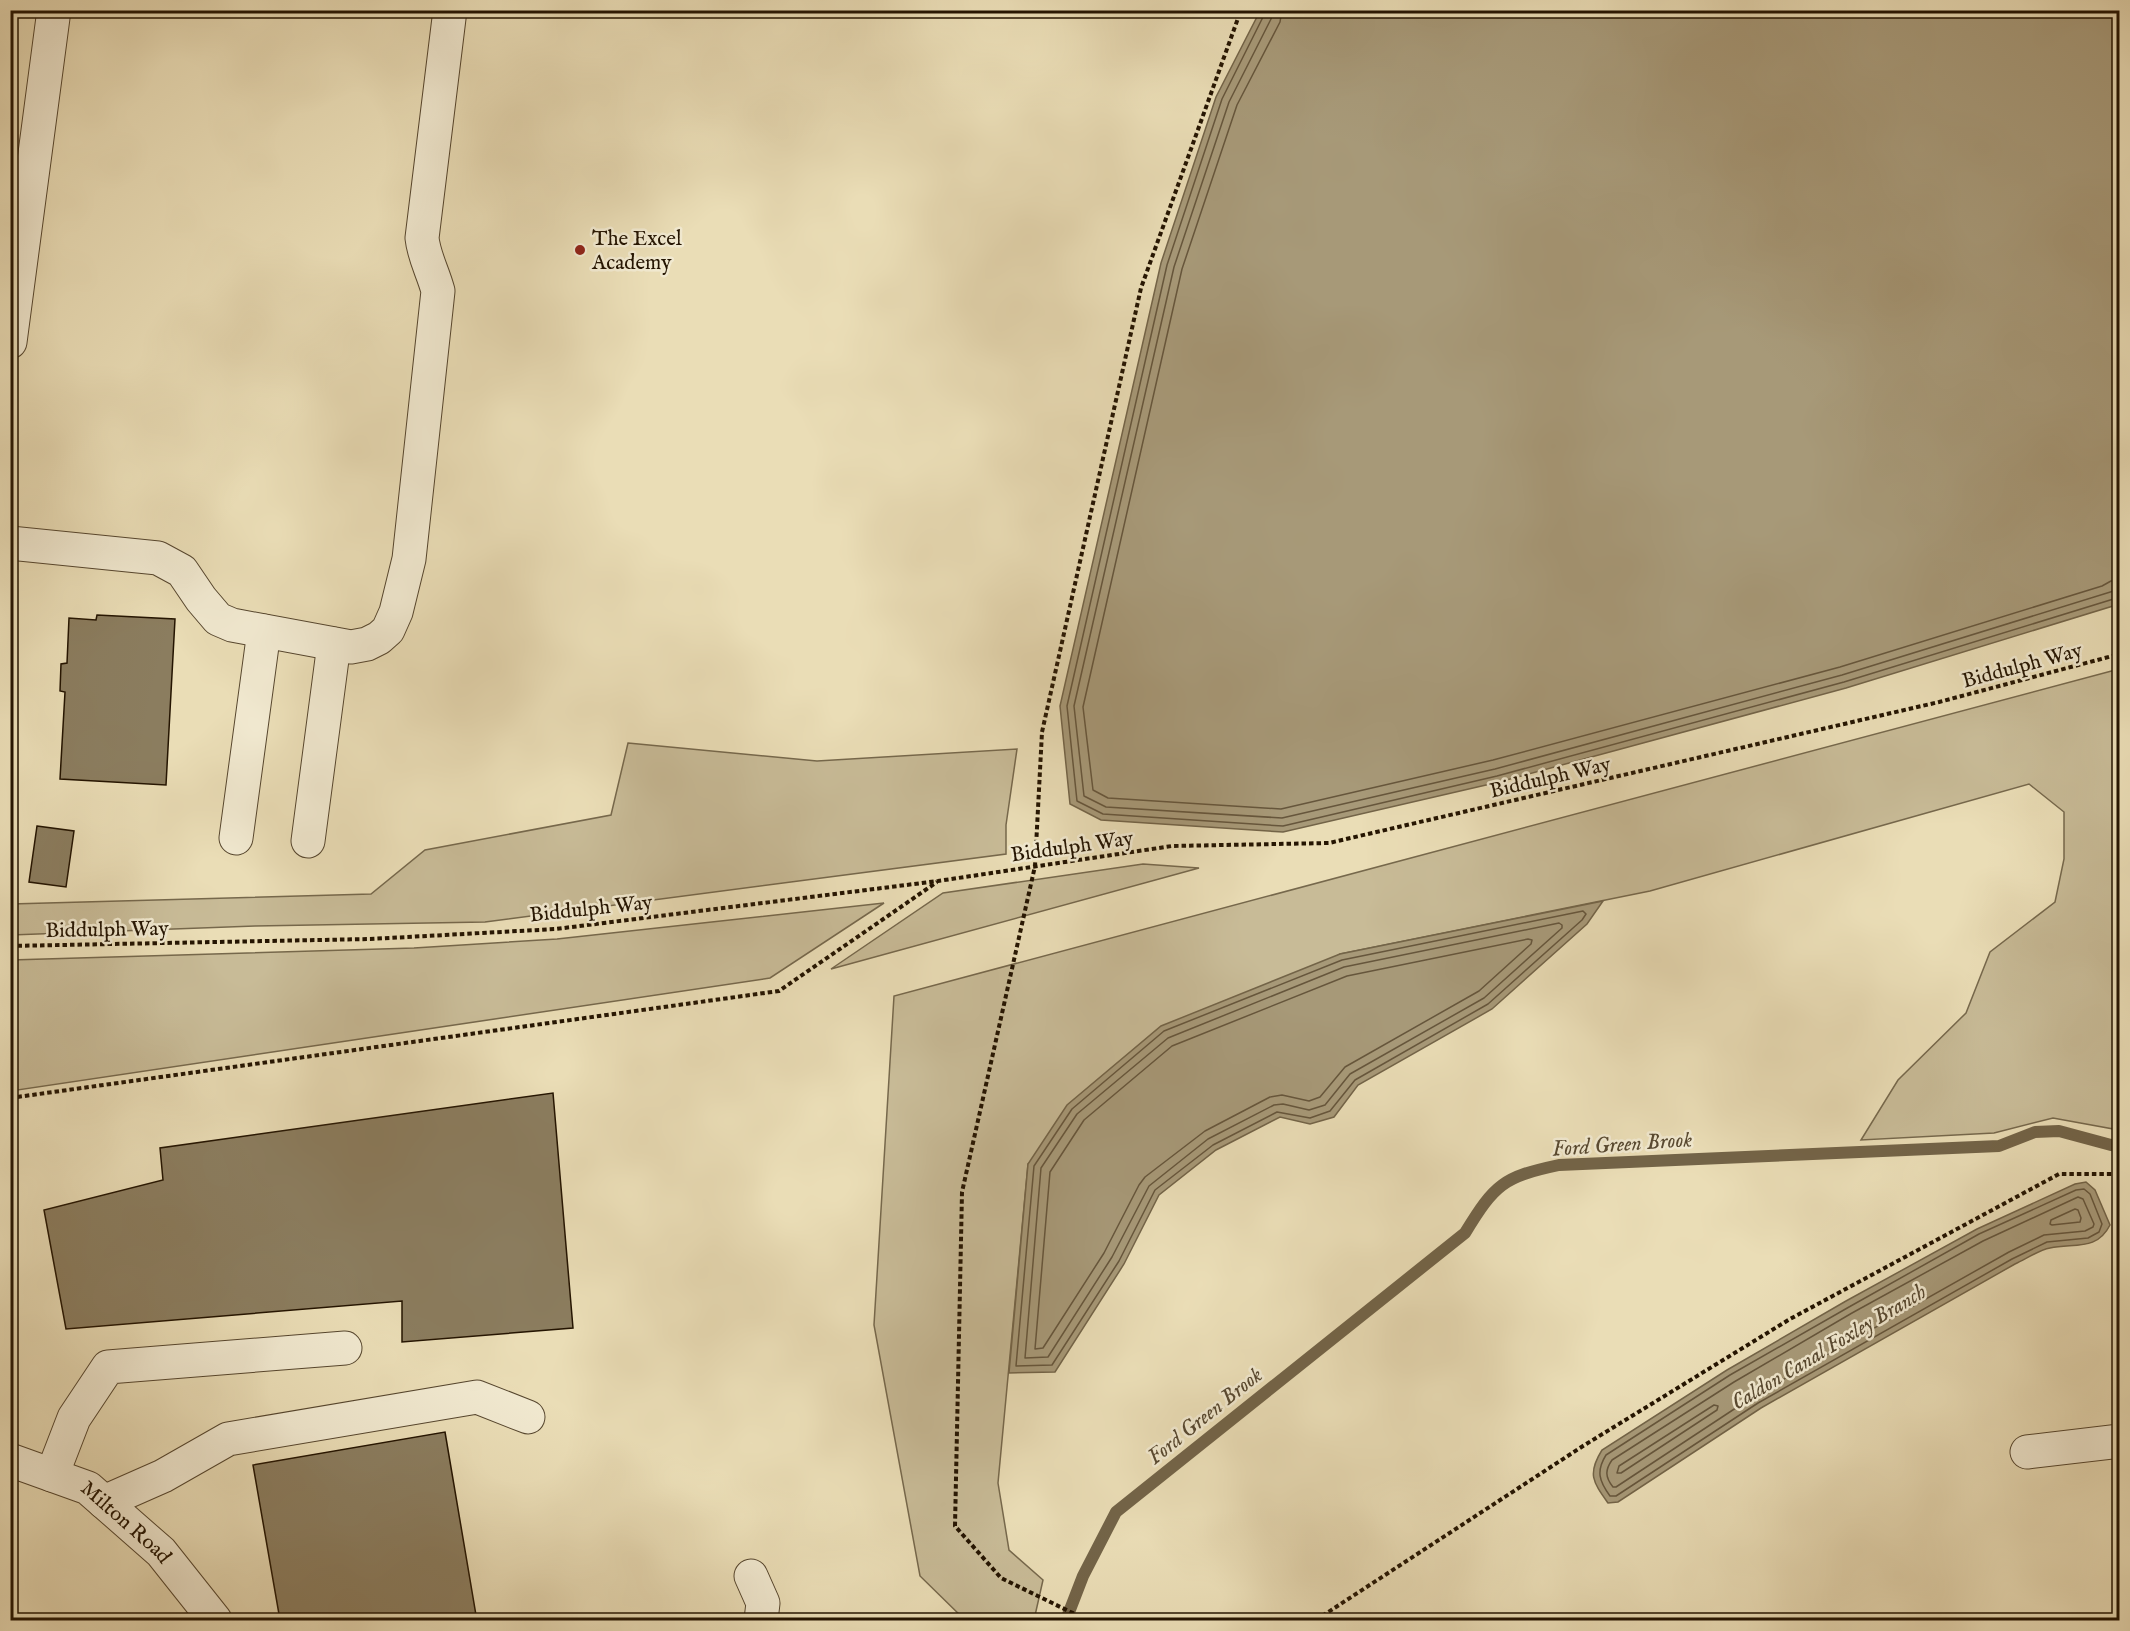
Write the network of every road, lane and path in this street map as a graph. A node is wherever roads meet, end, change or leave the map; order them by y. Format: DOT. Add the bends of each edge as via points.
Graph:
graph roads {
  1 [pos="54,10"];
  2 [pos="450,10"];
  3 [pos="1241,10"];
  4 [pos="24,130"];
  5 [pos="10,342"];
  6 [pos="10,543"];
  7 [pos="264,631"];
  8 [pos="334,644"];
  9 [pos="2120,654"];
  10 [pos="236,838"];
  11 [pos="308,841"];
  12 [pos="1035,866"];
  13 [pos="938,881"];
  14 [pos="10,946"];
  15 [pos="10,1098"];
  16 [pos="2120,1174"];
  17 [pos="345,1348"];
  18 [pos="528,1417"];
  19 [pos="2120,1441"];
  20 [pos="2026,1452"];
  21 [pos="10,1460"];
  22 [pos="52,1475"];
  23 [pos="104,1502"];
  24 [pos="751,1576"];
  25 [pos="215,1620"];
  26 [pos="761,1620"];
  27 [pos="1087,1620"];
  28 [pos="1316,1620"];
  1 -- 4 [label="street"];
  2 -- 8 [label="street" via="422,238 438,291 409,559 388,630 367,644"];
  3 -- 12 [label="path" via="1141,288 1042,732"];
  4 -- 5 [label="street"];
  6 -- 7 [label="street" via="158,558 182,571 218,618"];
  7 -- 8 [label="street"];
  7 -- 10 [label="street"];
  8 -- 11 [label="street"];
  9 -- 12 [label="path, Biddulph Way" via="1939,702 1329,843 1172,846"];
  12 -- 13 [label="path, Biddulph Way"];
  12 -- 27 [label="path" via="962,1192 955,1526 1000,1578"];
  13 -- 14 [label="path, Biddulph Way" via="556,929 370,939"];
  13 -- 15 [label="path" via="779,991"];
  16 -- 28 [label="path" via="2059,1174 1790,1319 1583,1446"];
  17 -- 22 [label="street" via="108,1367 74,1418"];
  18 -- 23 [label="street" via="477,1396 228,1439 163,1476"];
  19 -- 20 [label="street"];
  21 -- 22 [label="street, Milton Road"];
  22 -- 23 [label="street, Milton Road" via="88,1488"];
  23 -- 25 [label="street, Milton Road" via="161,1552"];
  24 -- 26 [label="street" via="763,1603"];
}
